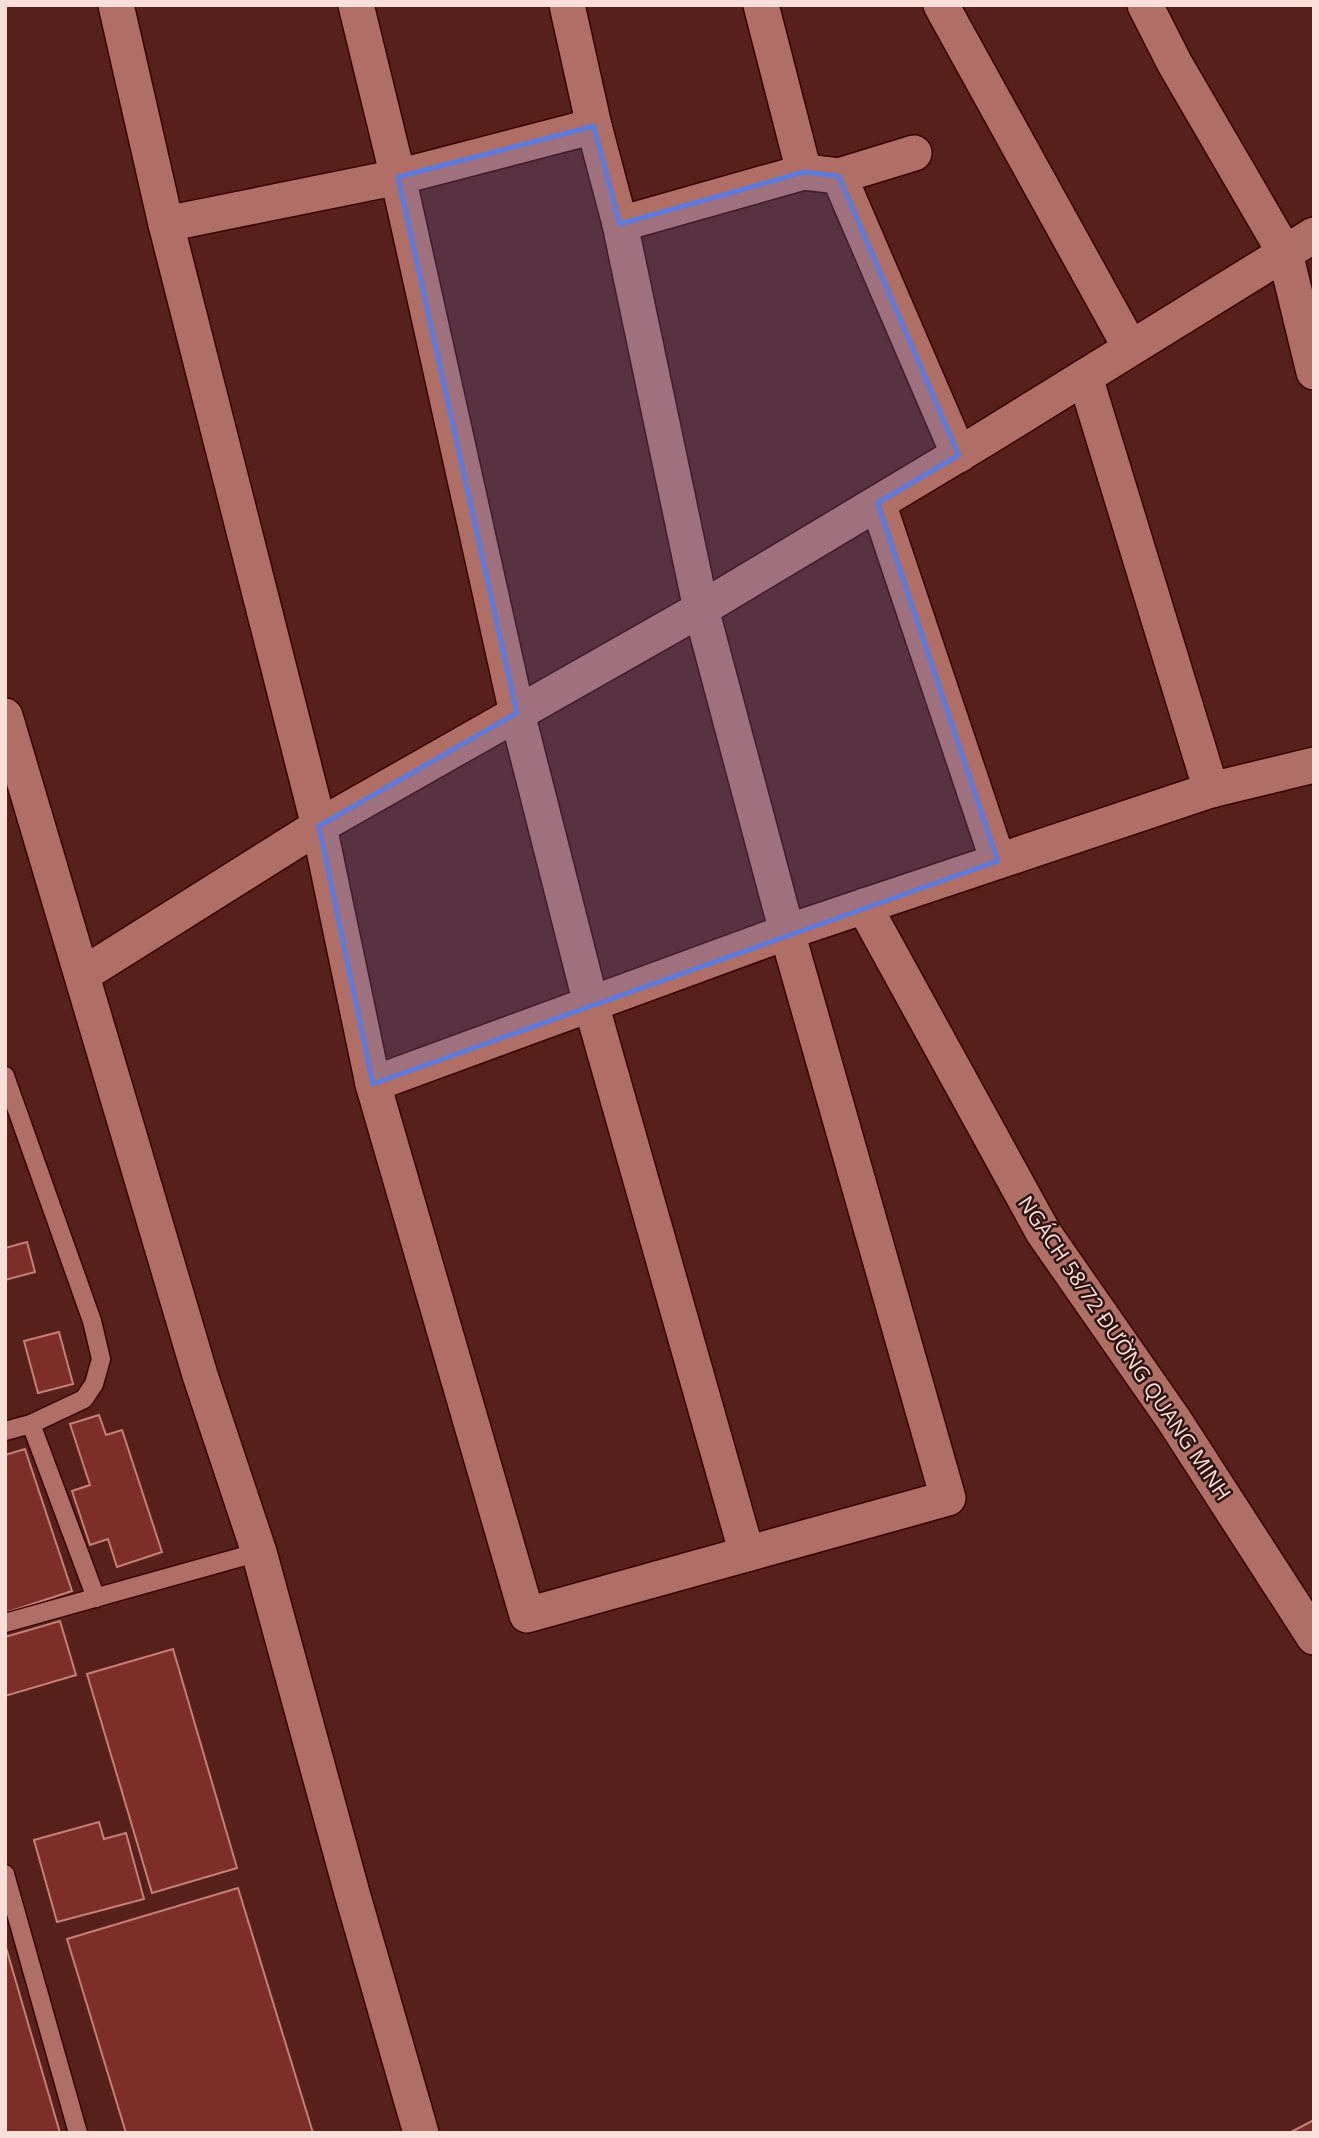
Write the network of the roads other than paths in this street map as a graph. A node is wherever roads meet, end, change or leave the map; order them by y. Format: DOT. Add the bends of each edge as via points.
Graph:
graph roads {
  1 [pos="117,5"];
  2 [pos="356,5"];
  3 [pos="567,5"];
  4 [pos="761,5"];
  5 [pos="941,5"];
  6 [pos="1144,5"];
  7 [pos="594,125"];
  8 [pos="914,153"];
  9 [pos="804,172"];
  10 [pos="839,176"];
  11 [pos="398,177"];
  12 [pos="166,224"];
  13 [pos="620,224"];
  14 [pos="1299,244"];
  15 [pos="1130,347"];
  16 [pos="1314,372"];
  17 [pos="1085,377"];
  18 [pos="959,455"];
  19 [pos="878,503"];
  20 [pos="701,609"];
  21 [pos="517,713"];
  22 [pos="5,716"];
  23 [pos="1314,765"];
  24 [pos="1212,790"];
  25 [pos="319,825"];
  26 [pos="998,861"];
  27 [pos="864,906"];
  28 [pos="788,932"];
  29 [pos="82,975"];
  30 [pos="591,1004"];
  31 [pos="5,1076"];
  32 [pos="373,1084"];
  33 [pos="31,1424"];
  34 [pos="5,1431"];
  35 [pos="259,1552"];
  36 [pos="747,1554"];
  37 [pos="96,1598"];
  38 [pos="5,1623"];
  39 [pos="1314,1637"];
  40 [pos="5,1874"];
  41 [pos="78,2133"];
  42 [pos="421,2133"];
  1 -- 12 [label="street"];
  2 -- 11 [label="street"];
  3 -- 7 [label="street"];
  4 -- 9 [label="street"];
  5 -- 15 [label="street"];
  6 -- 14 [label="street" via="1175,64"];
  7 -- 11 [label="street"];
  7 -- 13 [label="street"];
  8 -- 10 [label="street"];
  9 -- 10 [label="street"];
  9 -- 13 [label="street"];
  10 -- 18 [label="street"];
  11 -- 12 [label="street"];
  11 -- 21 [label="street"];
  12 -- 25 [label="street"];
  13 -- 20 [label="street"];
  14 -- 15 [label="street"];
  14 -- 16 [label="street"];
  15 -- 17 [label="street"];
  17 -- 18 [label="street"];
  17 -- 24 [label="street"];
  18 -- 19 [label="street"];
  19 -- 20 [label="street"];
  19 -- 26 [label="street"];
  20 -- 21 [label="street"];
  20 -- 28 [label="street"];
  21 -- 25 [label="street"];
  21 -- 30 [label="street"];
  22 -- 29 [label="street"];
  23 -- 24 [label="street"];
  24 -- 26 [label="street"];
  25 -- 29 [label="street"];
  25 -- 32 [label="street"];
  26 -- 27 [label="street"];
  27 -- 28 [label="street"];
  27 -- 39 [label="street, NGÁCH 58/72 ĐƯỜNG QUANG MINH" via="1043,1232 1174,1420"];
  28 -- 30 [label="street"];
  28 -- 36 [label="street" via="948,1498"];
  29 -- 35 [label="street" via="200,1375"];
  30 -- 32 [label="street"];
  30 -- 36 [label="street"];
  31 -- 33 [label="lane" via="92,1321 101,1359 84,1399"];
  32 -- 36 [label="street" via="527,1615"];
  33 -- 34 [label="lane"];
  33 -- 37 [label="lane"];
  35 -- 37 [label="lane"];
  35 -- 42 [label="street"];
  37 -- 38 [label="lane"];
  40 -- 41 [label="lane"];
}
